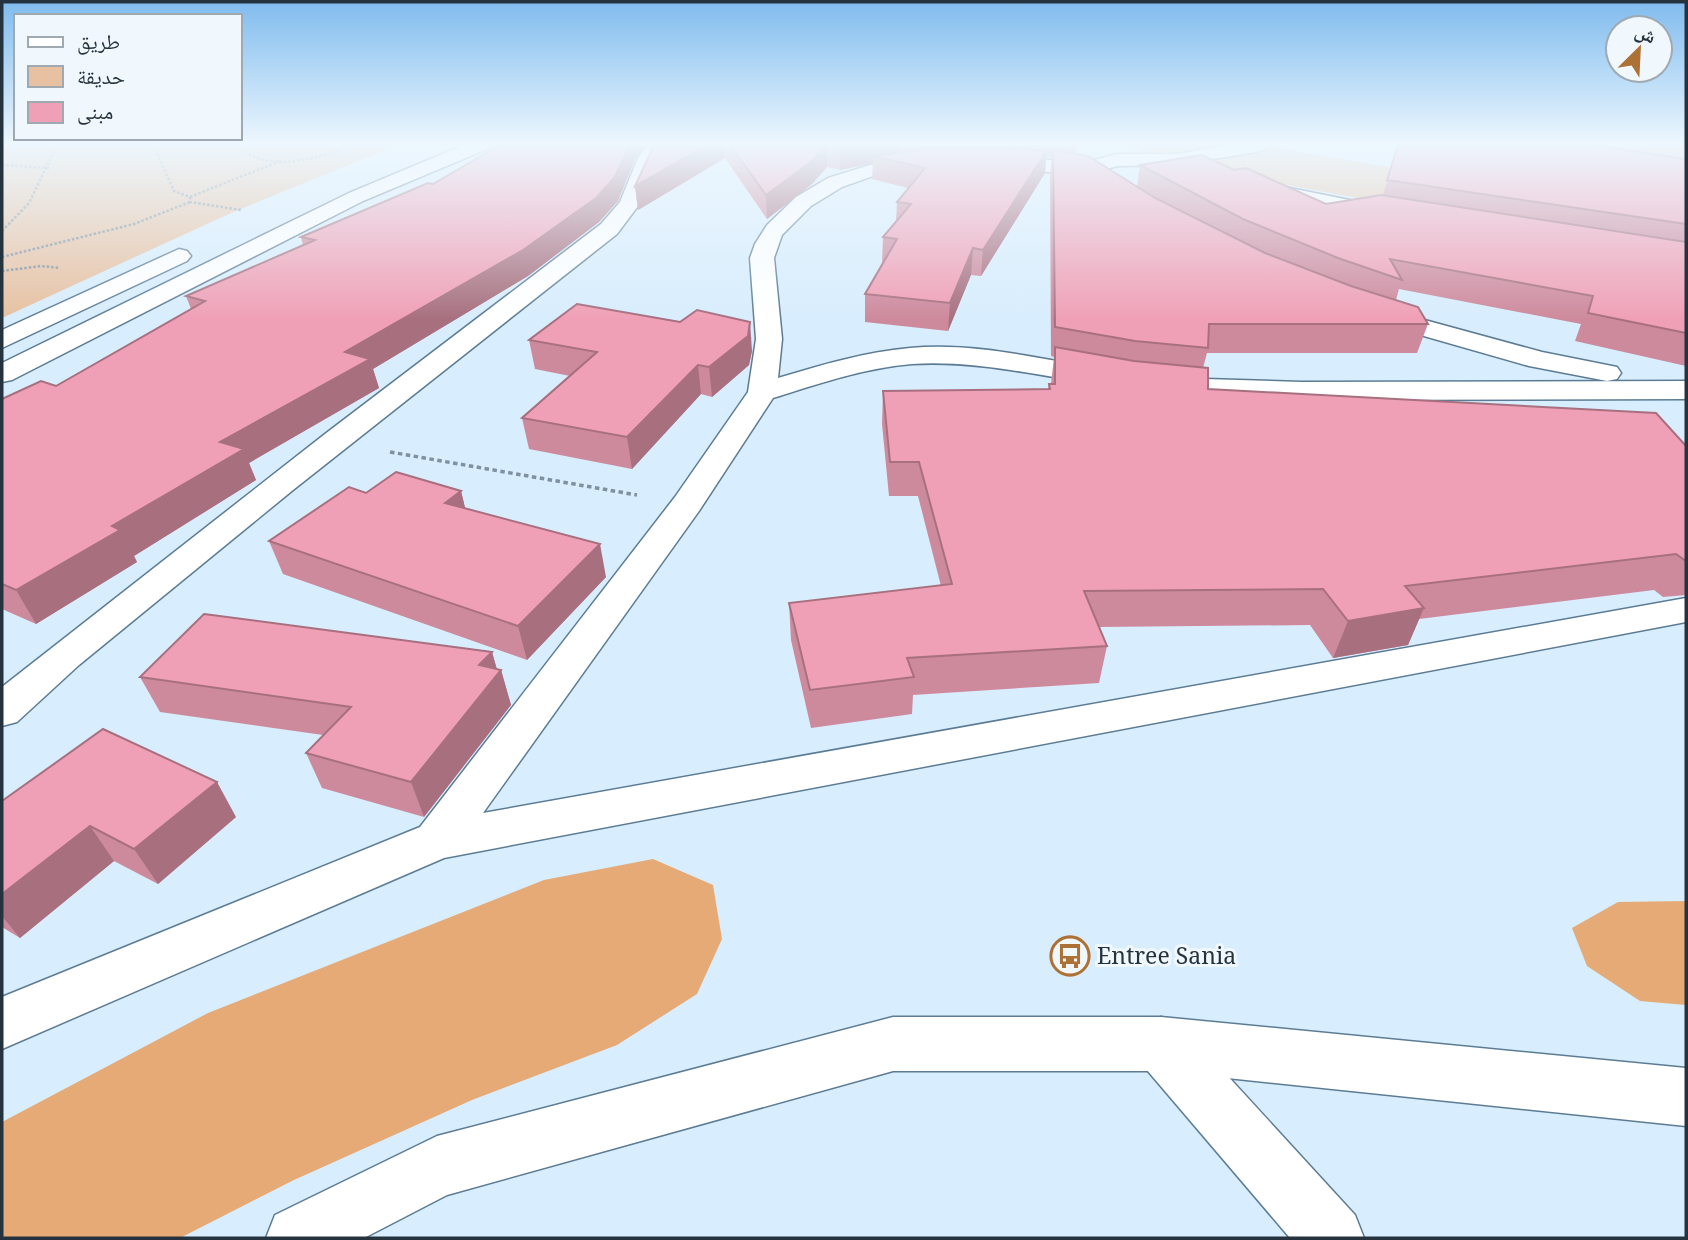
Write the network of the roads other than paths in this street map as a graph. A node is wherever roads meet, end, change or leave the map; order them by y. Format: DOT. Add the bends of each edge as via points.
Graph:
graph roads {
  1 [pos="344,203"];
  2 [pos="630,203"];
  3 [pos="802,203"];
  4 [pos="1334,203"];
  5 [pos="1402,217"];
  6 [pos="195,248"];
  7 [pos="1358,309"];
  8 [pos="2,340"];
  9 [pos="2,374"];
  10 [pos="1686,389"];
  11 [pos="762,392"];
  12 [pos="1686,610"];
  13 [pos="2,711"];
  14 [pos="438,840"];
  15 [pos="2,1023"];
  16 [pos="1161,1044"];
  17 [pos="1686,1097"];
  18 [pos="298,1238"];
  19 [pos="1332,1238"];
  1 -- 9 [label="street"];
  2 -- 13 [label="street" via="609,229 331,442 41,673"];
  3 -- 11 [label="street" via="777,226 763,250 769,339"];
  4 -- 5 [label="street"];
  6 -- 8 [label="street"];
  7 -- 10 [label="street" via="1539,360"];
  10 -- 11 [label="street" via="1180,388 962,355 911,356"];
  11 -- 14 [label="street" via="687,504"];
  12 -- 14 [label="street"];
  14 -- 15 [label="street"];
  16 -- 17 [label="street"];
  16 -- 18 [label="street" via="893,1044 437,1167"];
  16 -- 19 [label="street"];
}
